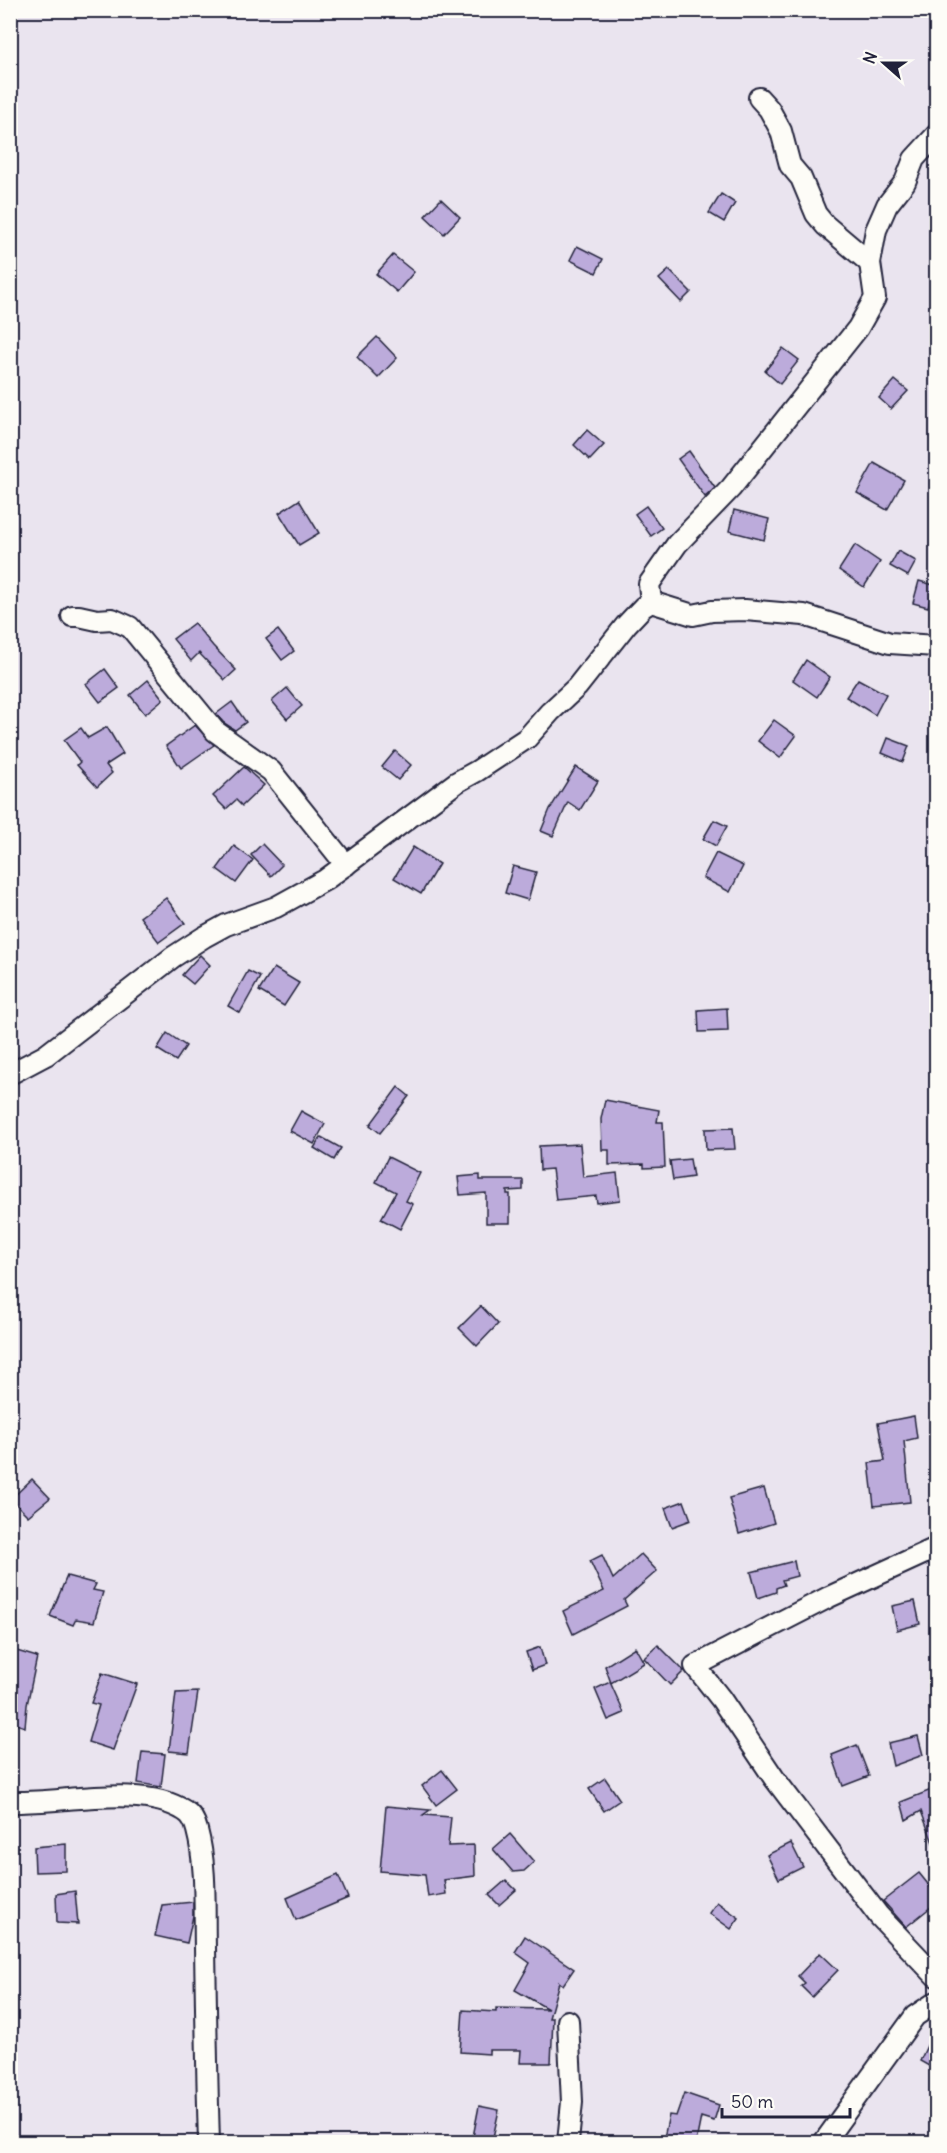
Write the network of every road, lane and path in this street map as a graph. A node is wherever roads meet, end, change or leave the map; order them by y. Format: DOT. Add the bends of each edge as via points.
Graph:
graph roads {
  1 [pos="759,98"];
  2 [pos="936,135"];
  3 [pos="870,263"];
  4 [pos="651,602"];
  5 [pos="72,616"];
  6 [pos="936,646"];
  7 [pos="346,865"];
  8 [pos="10,1074"];
  9 [pos="936,1548"];
  10 [pos="10,1802"];
  11 [pos="936,1976"];
  12 [pos="936,2002"];
  13 [pos="568,2021"];
  14 [pos="209,2142"];
  15 [pos="568,2142"];
  16 [pos="824,2142"];
  1 -- 3 [label="street" via="781,131 790,165 801,178 816,214"];
  2 -- 3 [label="street" via="914,159 905,183 887,206 876,230"];
  3 -- 4 [label="street" via="875,298 858,328 731,488 676,544 649,584"];
  4 -- 6 [label="street" via="693,615 745,610 804,615 890,643"];
  4 -- 7 [label="street" via="527,738 457,782"];
  5 -- 7 [label="street" via="112,619 130,627 215,730 271,771"];
  7 -- 8 [label="street" via="276,907 204,937 46,1055"];
  9 -- 11 [label="street" via="695,1666 879,1916"];
  10 -- 14 [label="street" via="135,1797 176,1807 192,1817 203,1881"];
  12 -- 16 [label="street" via="915,2016"];
  13 -- 15 [label="street" via="572,2102"];
}
